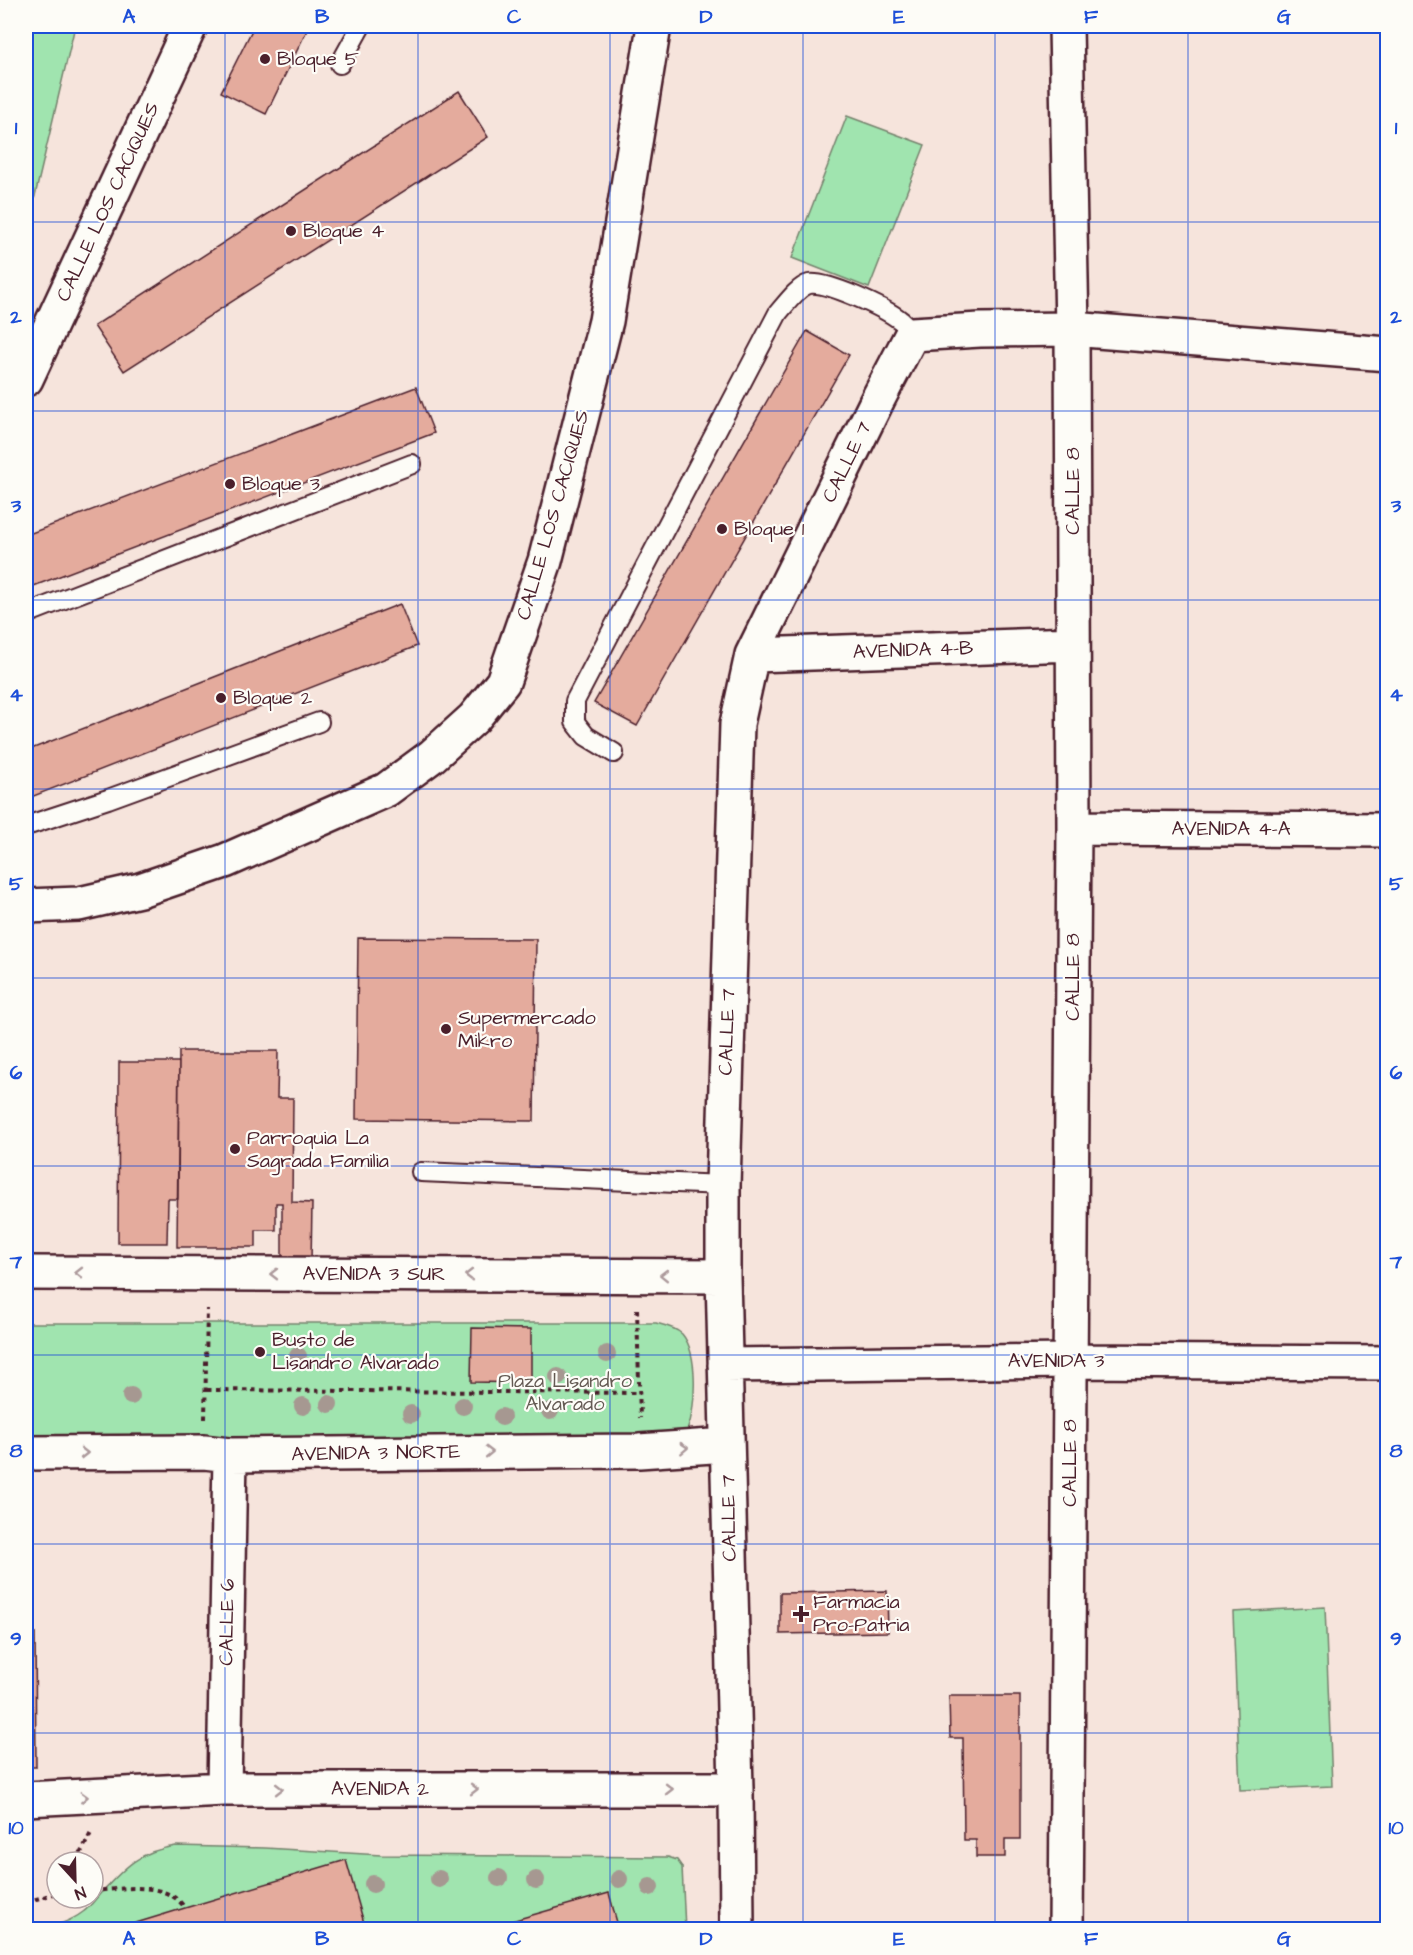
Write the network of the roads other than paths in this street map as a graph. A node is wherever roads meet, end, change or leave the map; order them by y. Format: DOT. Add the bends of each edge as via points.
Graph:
graph roads {
  1 [pos="190,26"];
  2 [pos="361,26"];
  3 [pos="654,26"];
  4 [pos="1066,26"];
  5 [pos="340,64"];
  6 [pos="1072,329"];
  7 [pos="912,334"];
  8 [pos="1388,354"];
  9 [pos="26,379"];
  10 [pos="412,464"];
  11 [pos="26,613"];
  12 [pos="1074,644"];
  13 [pos="752,655"];
  14 [pos="319,722"];
  15 [pos="614,753"];
  16 [pos="26,826"];
  17 [pos="1074,828"];
  18 [pos="1388,830"];
  19 [pos="26,906"];
  20 [pos="421,1172"];
  21 [pos="723,1185"];
  22 [pos="26,1273"];
  23 [pos="723,1276"];
  24 [pos="1071,1361"];
  25 [pos="1388,1363"];
  26 [pos="725,1365"];
  27 [pos="727,1445"];
  28 [pos="26,1454"];
  29 [pos="217,1454"];
  30 [pos="224,1789"];
  31 [pos="736,1789"];
  32 [pos="26,1799"];
  33 [pos="737,1929"];
  34 [pos="1066,1929"];
  1 -- 9 [label="street, CALLE LOS CACIQUES"];
  2 -- 5 [label="lane"];
  3 -- 19 [label="street, CALLE LOS CACIQUES" via="606,321 545,561 503,682 474,718 386,790 225,861 140,890 79,904"];
  4 -- 6 [label="street, CALLE 8"];
  6 -- 7 [label="street"];
  6 -- 8 [label="street"];
  6 -- 12 [label="street, CALLE 8"];
  7 -- 13 [label="street, CALLE 7"];
  7 -- 15 [label="lane" via="902,321 882,308 823,284 807,285 778,313 575,701 575,722 586,736"];
  10 -- 11 [label="lane"];
  12 -- 13 [label="street, AVENIDA 4-B"];
  12 -- 17 [label="street, CALLE 8"];
  13 -- 21 [label="street, CALLE 7" via="736,724"];
  14 -- 16 [label="lane"];
  17 -- 18 [label="street, AVENIDA 4-A"];
  17 -- 24 [label="street, CALLE 8"];
  20 -- 21 [label="lane"];
  21 -- 23 [label="street, CALLE 7"];
  23 -- 22 [label="street, AVENIDA 3 SUR, one-way"];
  23 -- 26 [label="street, CALLE 7"];
  24 -- 25 [label="street, AVENIDA 3"];
  24 -- 26 [label="street, AVENIDA 3"];
  24 -- 34 [label="street, CALLE 8"];
  26 -- 27 [label="street, CALLE 7"];
  29 -- 27 [label="street, AVENIDA 3 NORTE, one-way" via="639,1451"];
  27 -- 31 [label="street, CALLE 7"];
  28 -- 29 [label="street, AVENIDA 3 NORTE, one-way"];
  29 -- 30 [label="street, CALLE 6"];
  30 -- 31 [label="street, AVENIDA 2, one-way"];
  32 -- 30 [label="street, AVENIDA 2, one-way"];
  31 -- 33 [label="street, CALLE 7"];
}
